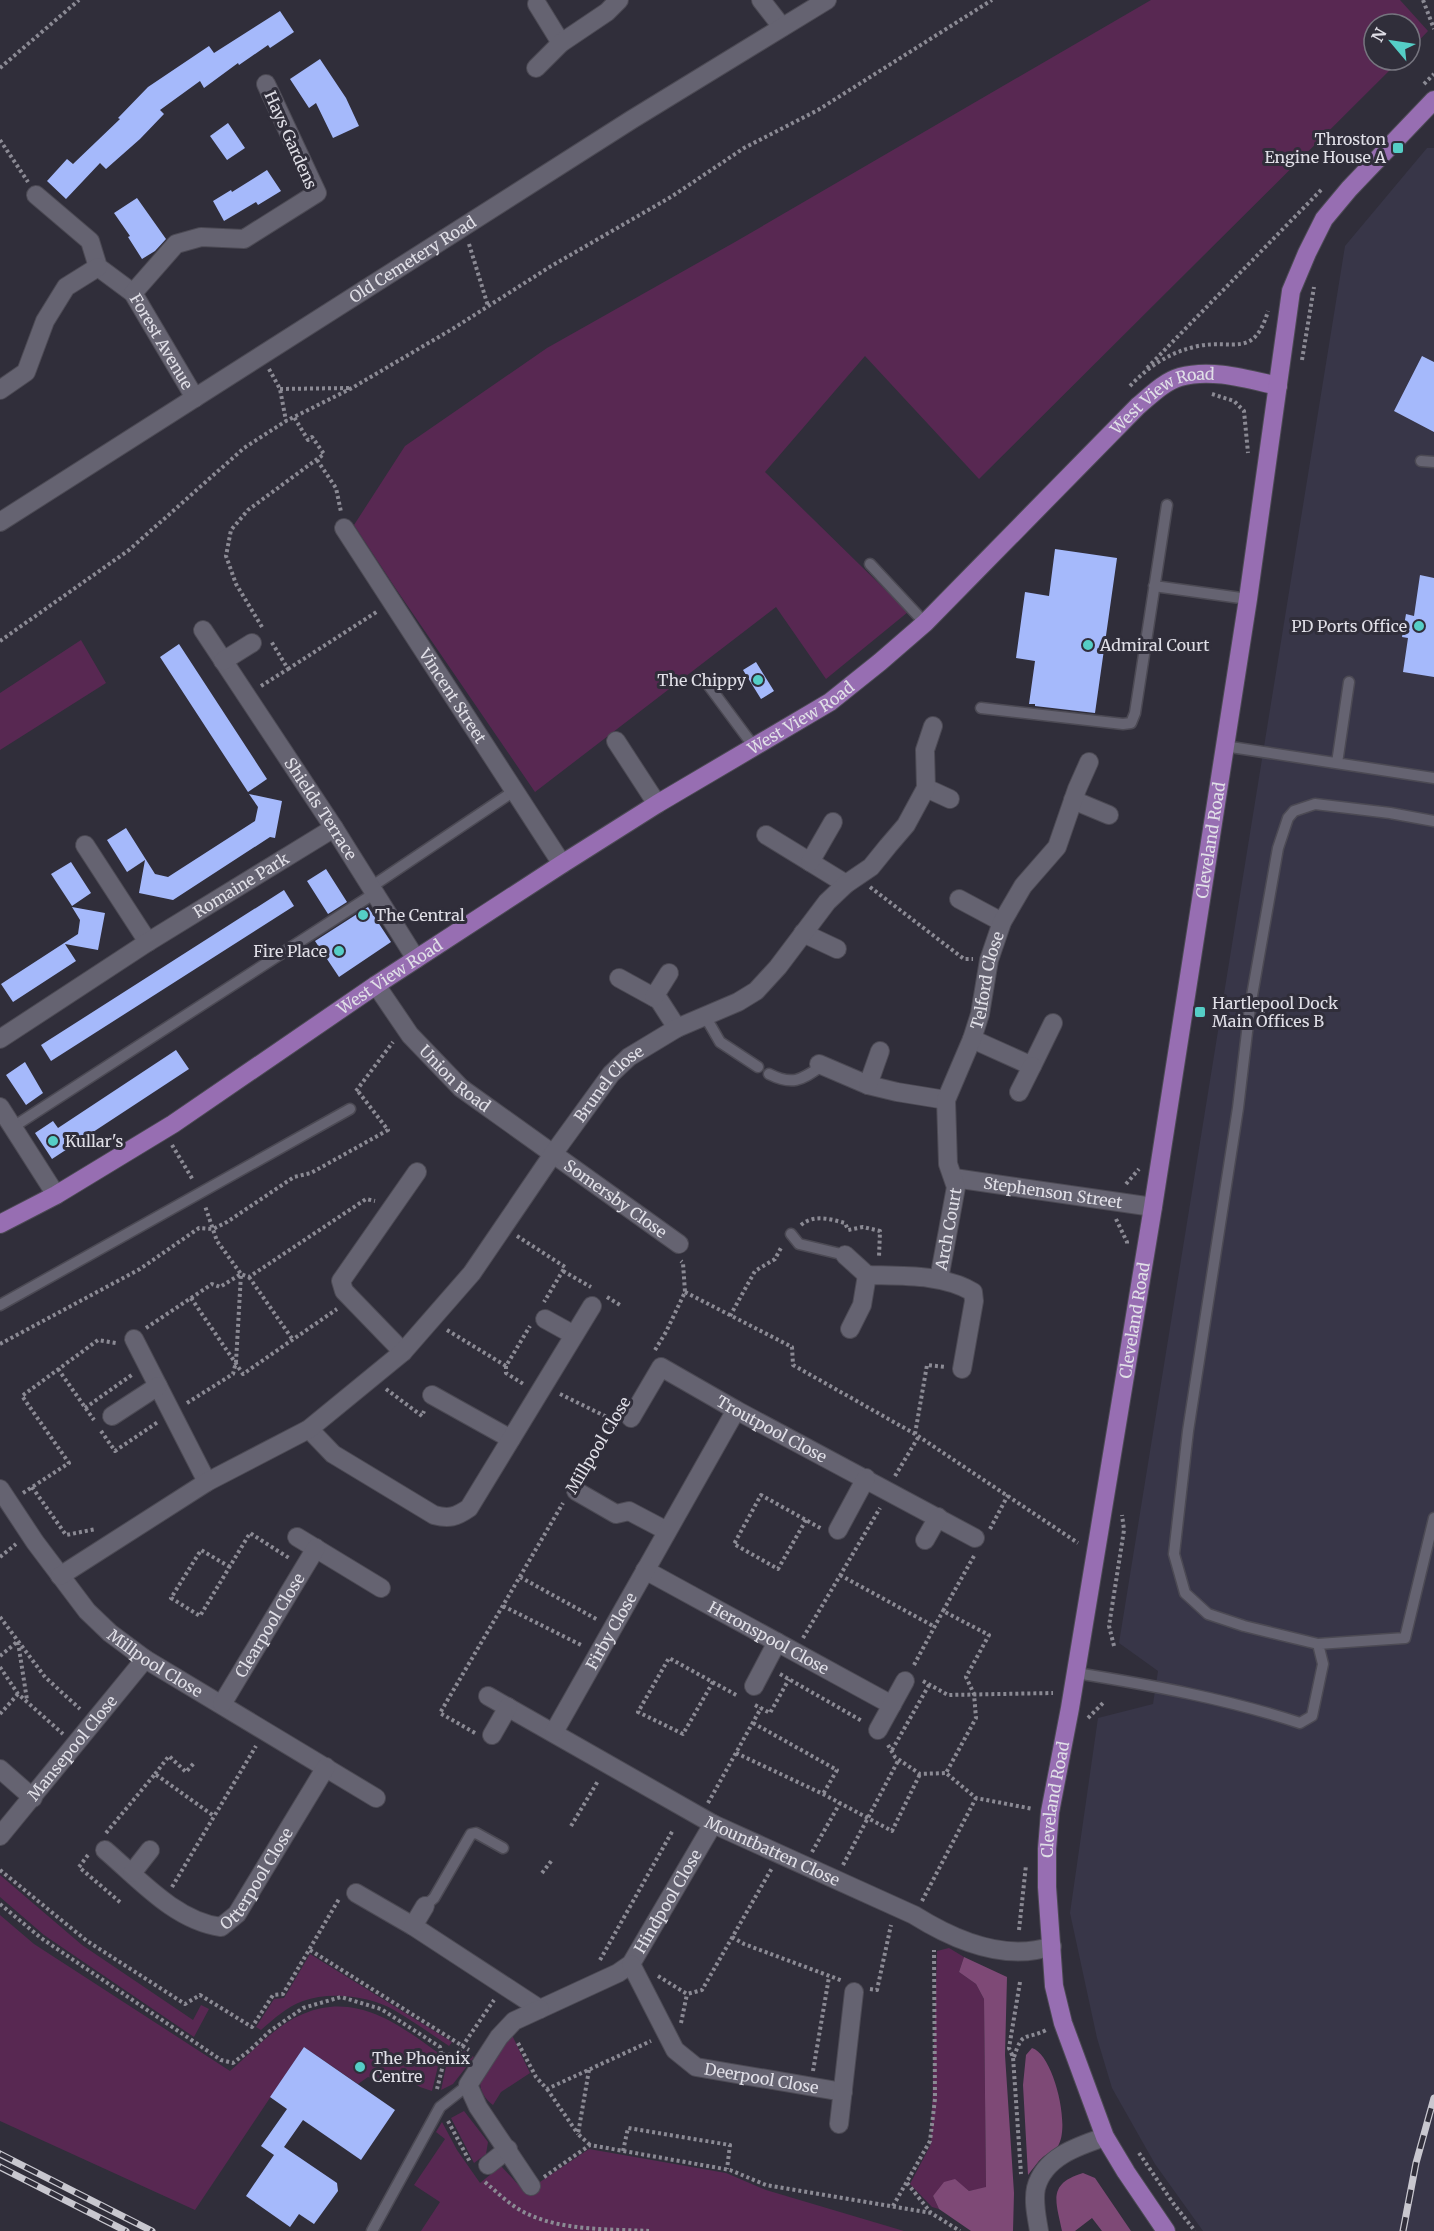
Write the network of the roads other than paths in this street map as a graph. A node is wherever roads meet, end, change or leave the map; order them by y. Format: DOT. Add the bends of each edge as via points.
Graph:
graph roads {
  1 [pos="619,0"];
  2 [pos="761,0"];
  3 [pos="827,0"];
  4 [pos="537,4"];
  5 [pos="782,27"];
  6 [pos="561,43"];
  7 [pos="536,68"];
  8 [pos="266,84"];
  9 [pos="1434,100"];
  10 [pos="36,195"];
  11 [pos="98,267"];
  12 [pos="133,293"];
  13 [pos="1278,386"];
  14 [pos="0,390"];
  15 [pos="195,398"];
  16 [pos="1421,461"];
  17 [pos="1434,462"];
  18 [pos="1167,504"];
  19 [pos="0,522"];
  20 [pos="344,528"];
  21 [pos="870,564"];
  22 [pos="1154,586"];
  23 [pos="1248,599"];
  24 [pos="925,623"];
  25 [pos="203,630"];
  26 [pos="252,643"];
  27 [pos="223,661"];
  28 [pos="1349,682"];
  29 [pos="709,687"];
  30 [pos="981,708"];
  31 [pos="933,726"];
  32 [pos="616,741"];
  33 [pos="1224,746"];
  34 [pos="755,748"];
  35 [pos="1089,762"];
  36 [pos="1337,763"];
  37 [pos="1434,778"];
  38 [pos="926,788"];
  39 [pos="514,791"];
  40 [pos="950,799"];
  41 [pos="1073,800"];
  42 [pos="657,804"];
  43 [pos="1109,815"];
  44 [pos="1434,821"];
  45 [pos="833,822"];
  46 [pos="334,828"];
  47 [pos="766,835"];
  48 [pos="85,845"];
  49 [pos="810,862"];
  50 [pos="562,864"];
  51 [pos="846,884"];
  52 [pos="373,890"];
  53 [pos="959,899"];
  54 [pos="1002,922"];
  55 [pos="803,933"];
  56 [pos="148,942"];
  57 [pos="837,949"];
  58 [pos="416,958"];
  59 [pos="669,973"];
  60 [pos="619,978"];
  61 [pos="376,985"];
  62 [pos="654,997"];
  63 [pos="705,1016"];
  64 [pos="1053,1023"];
  65 [pos="677,1028"];
  66 [pos="0,1039"];
  67 [pos="972,1039"];
  68 [pos="880,1051"];
  69 [pos="820,1065"];
  70 [pos="1032,1066"];
  71 [pos="758,1067"];
  72 [pos="769,1074"];
  73 [pos="868,1085"];
  74 [pos="1019,1092"];
  75 [pos="946,1100"];
  76 [pos="0,1107"];
  77 [pos="350,1109"];
  78 [pos="13,1127"];
  79 [pos="553,1154"];
  80 [pos="417,1172"];
  81 [pos="954,1178"];
  82 [pos="56,1194"];
  83 [pos="1153,1207"];
  84 [pos="0,1224"];
  85 [pos="791,1234"];
  86 [pos="678,1251"];
  87 [pos="845,1255"];
  88 [pos="867,1275"];
  89 [pos="939,1280"];
  90 [pos="0,1305"];
  91 [pos="592,1306"];
  92 [pos="540,1315"];
  93 [pos="850,1329"];
  94 [pos="574,1335"];
  95 [pos="134,1339"];
  96 [pos="403,1352"];
  97 [pos="962,1369"];
  98 [pos="158,1386"];
  99 [pos="432,1395"];
  100 [pos="736,1410"];
  101 [pos="112,1416"];
  102 [pos="621,1417"];
  103 [pos="309,1429"];
  104 [pos="511,1438"];
  105 [pos="866,1478"];
  106 [pos="207,1482"];
  107 [pos="573,1489"];
  108 [pos="5,1495"];
  109 [pos="938,1517"];
  110 [pos="1434,1518"];
  111 [pos="667,1531"];
  112 [pos="836,1534"];
  113 [pos="297,1537"];
  114 [pos="925,1540"];
  115 [pos="980,1540"];
  116 [pos="316,1548"];
  117 [pos="645,1570"];
  118 [pos="60,1576"];
  119 [pos="381,1588"];
  120 [pos="777,1642"];
  121 [pos="1318,1644"];
  122 [pos="146,1659"];
  123 [pos="1076,1673"];
  124 [pos="907,1678"];
  125 [pos="488,1696"];
  126 [pos="749,1696"];
  127 [pos="222,1704"];
  128 [pos="892,1705"];
  129 [pos="508,1707"];
  130 [pos="554,1732"];
  131 [pos="875,1734"];
  132 [pos="492,1735"];
  133 [pos="326,1767"];
  134 [pos="0,1769"];
  135 [pos="376,1797"];
  136 [pos="33,1798"];
  137 [pos="713,1824"];
  138 [pos="0,1836"];
  139 [pos="100,1845"];
  140 [pos="503,1848"];
  141 [pos="150,1850"];
  142 [pos="132,1873"];
  143 [pos="356,1893"];
  144 [pos="425,1906"];
  145 [pos="413,1926"];
  146 [pos="1052,1946"];
  147 [pos="632,1963"];
  148 [pos="855,1988"];
  149 [pos="540,2009"];
  150 [pos="468,2085"];
  151 [pos="843,2092"];
  152 [pos="839,2124"];
  153 [pos="1105,2137"];
  154 [pos="508,2149"];
  155 [pos="481,2170"];
  156 [pos="531,2186"];
  157 [pos="372,2231"];
  158 [pos="1039,2231"];
  159 [pos="1166,2231"];
  1 -- 6 [label="street"];
  2 -- 5 [label="street"];
  3 -- 5 [label="street, Old Cemetery Road"];
  4 -- 6 [label="street"];
  5 -- 15 [label="street, Old Cemetery Road"];
  6 -- 7 [label="street"];
  8 -- 12 [label="street, Hays Gardens" via="317,193 244,239 201,237 176,244"];
  9 -- 13 [label="main road" via="1324,219 1291,291"];
  10 -- 11 [label="street" via="90,241"];
  11 -- 12 [label="street, Forest Avenue"];
  11 -- 14 [label="street" via="66,287 45,321 26,372"];
  12 -- 15 [label="street, Forest Avenue"];
  13 -- 23 [label="main road, Cleveland Road"];
  13 -- 24 [label="main road, West View Road" via="1203,374 1179,377 1159,389"];
  15 -- 19 [label="street, Old Cemetery Road"];
  16 -- 17 [label="lane"];
  18 -- 22 [label="lane"];
  20 -- 39 [label="street, Vincent Street"];
  21 -- 24 [label="lane"];
  22 -- 23 [label="lane"];
  22 -- 30 [label="lane" via="1131,723"];
  23 -- 33 [label="main road, Cleveland Road"];
  24 -- 34 [label="main road, West View Road" via="830,702"];
  25 -- 27 [label="street, Shields Terrace"];
  26 -- 27 [label="street"];
  27 -- 46 [label="street, Shields Terrace"];
  28 -- 36 [label="lane"];
  29 -- 34 [label="lane"];
  31 -- 38 [label="street, Brunel Close" via="925,750"];
  32 -- 42 [label="street"];
  33 -- 36 [label="lane"];
  33 -- 83 [label="main road, Cleveland Road"];
  34 -- 42 [label="main road, West View Road"];
  35 -- 41 [label="street, Telford Close"];
  36 -- 37 [label="lane"];
  38 -- 40 [label="street"];
  38 -- 51 [label="street, Brunel Close" via="906,825 871,867"];
  39 -- 50 [label="street, Vincent Street"];
  39 -- 52 [label="lane"];
  41 -- 43 [label="street"];
  41 -- 54 [label="street, Telford Close" via="1057,847 1023,886"];
  42 -- 50 [label="main road, West View Road"];
  44 -- 121 [label="lane" via="1315,804 1294,811 1288,818 1278,848 1250,1007 1188,1431 1174,1554 1185,1593 1208,1614"];
  45 -- 49 [label="street"];
  46 -- 52 [label="street, Shields Terrace"];
  46 -- 56 [label="street, Romaine Park"];
  47 -- 49 [label="street"];
  48 -- 56 [label="street"];
  49 -- 51 [label="street"];
  50 -- 58 [label="main road, West View Road"];
  51 -- 55 [label="street, Brunel Close"];
  52 -- 58 [label="street, Shields Terrace"];
  52 -- 78 [label="lane"];
  53 -- 54 [label="street, Telford Close"];
  54 -- 67 [label="street, Telford Close" via="989,960"];
  55 -- 57 [label="street"];
  55 -- 63 [label="street, Brunel Close" via="756,991"];
  56 -- 66 [label="street, Romaine Park"];
  58 -- 61 [label="main road, West View Road"];
  59 -- 62 [label="street"];
  60 -- 62 [label="street"];
  61 -- 79 [label="street, Union Road" via="407,1031 461,1088"];
  61 -- 82 [label="main road, West View Road" via="162,1130"];
  62 -- 65 [label="street" via="666,1008"];
  63 -- 65 [label="street, Brunel Close"];
  63 -- 71 [label="lane" via="720,1042"];
  64 -- 70 [label="street"];
  65 -- 79 [label="street, Brunel Close" via="611,1074"];
  67 -- 70 [label="street, Telford Close"];
  67 -- 75 [label="street, Telford Close"];
  68 -- 73 [label="street"];
  69 -- 72 [label="lane" via="800,1080 784,1081"];
  69 -- 73 [label="street"];
  70 -- 74 [label="street"];
  73 -- 75 [label="street"];
  75 -- 81 [label="street, Telford Close" via="948,1164"];
  76 -- 78 [label="street"];
  77 -- 90 [label="lane"];
  78 -- 82 [label="street"];
  79 -- 86 [label="street, Somersby Close"];
  79 -- 96 [label="street" via="472,1273"];
  80 -- 96 [label="street" via="341,1281 344,1291"];
  81 -- 83 [label="street, Stephenson Street"];
  81 -- 89 [label="street, Arch Court" via="956,1187"];
  82 -- 84 [label="main road, West View Road"];
  83 -- 123 [label="main road, Cleveland Road"];
  85 -- 87 [label="lane" via="799,1244"];
  87 -- 88 [label="street"];
  88 -- 89 [label="street, Arch Court"];
  88 -- 93 [label="street" via="862,1305"];
  89 -- 97 [label="street, Arch Court" via="973,1292"];
  91 -- 94 [label="street"];
  92 -- 94 [label="street"];
  94 -- 104 [label="street"];
  95 -- 98 [label="street"];
  96 -- 103 [label="street"];
  98 -- 101 [label="street"];
  98 -- 106 [label="street"];
  99 -- 104 [label="street"];
  100 -- 102 [label="street, Troutpool Close" via="662,1367"];
  100 -- 105 [label="street, Troutpool Close"];
  100 -- 111 [label="street, Firby Close"];
  103 -- 104 [label="street" via="333,1454 434,1515 447,1518 457,1517 469,1508"];
  103 -- 106 [label="street"];
  105 -- 109 [label="street, Troutpool Close"];
  105 -- 112 [label="street"];
  106 -- 118 [label="street"];
  107 -- 111 [label="street" via="616,1514 629,1511"];
  108 -- 118 [label="street, Millpool Close"];
  109 -- 114 [label="street"];
  109 -- 115 [label="street, Troutpool Close"];
  110 -- 121 [label="lane" via="1405,1638"];
  111 -- 117 [label="street, Firby Close"];
  113 -- 116 [label="street"];
  116 -- 119 [label="street"];
  116 -- 127 [label="street, Clearpool Close"];
  117 -- 120 [label="street, Heronspool Close"];
  117 -- 130 [label="street, Firby Close"];
  118 -- 122 [label="street, Millpool Close" via="87,1611"];
  120 -- 126 [label="street"];
  120 -- 128 [label="street, Heronspool Close"];
  121 -- 123 [label="lane" via="1323,1664 1316,1700 1312,1716 1300,1723 1258,1709"];
  122 -- 127 [label="street, Millpool Close"];
  122 -- 136 [label="street, Mansepool Close"];
  123 -- 146 [label="main road, Cleveland Road" via="1050,1812 1047,1887"];
  124 -- 128 [label="street"];
  125 -- 129 [label="street, Mountbatten Close"];
  127 -- 133 [label="street, Millpool Close"];
  128 -- 131 [label="street"];
  129 -- 130 [label="street, Mountbatten Close"];
  129 -- 132 [label="street"];
  130 -- 137 [label="street, Mountbatten Close"];
  133 -- 135 [label="street, Millpool Close"];
  133 -- 142 [label="street, Otterpool Close" via="237,1914 221,1927 196,1920"];
  134 -- 136 [label="street"];
  136 -- 138 [label="street, Mansepool Close"];
  137 -- 146 [label="street, Mountbatten Close" via="986,1948 1035,1952"];
  137 -- 147 [label="street, Hindpool Close"];
  139 -- 142 [label="street, Otterpool Close"];
  140 -- 144 [label="lane" via="473,1833 434,1898"];
  141 -- 142 [label="street"];
  143 -- 145 [label="street"];
  144 -- 145 [label="street"];
  145 -- 149 [label="street"];
  146 -- 153 [label="main road, Cleveland Road" via="1054,1986 1063,2023"];
  147 -- 149 [label="street, Hindpool Close"];
  147 -- 151 [label="street, Deerpool Close" via="677,2053 696,2067"];
  148 -- 151 [label="street, Deerpool Close"];
  149 -- 150 [label="street, Hindpool Close" via="510,2026"];
  150 -- 154 [label="street" via="478,2107"];
  150 -- 157 [label="lane" via="440,2107"];
  151 -- 152 [label="street, Deerpool Close"];
  153 -- 158 [label="street" via="1074,2146 1042,2173 1035,2190"];
  153 -- 159 [label="main road, Cleveland Road"];
  154 -- 155 [label="street"];
  154 -- 156 [label="street"];
}
